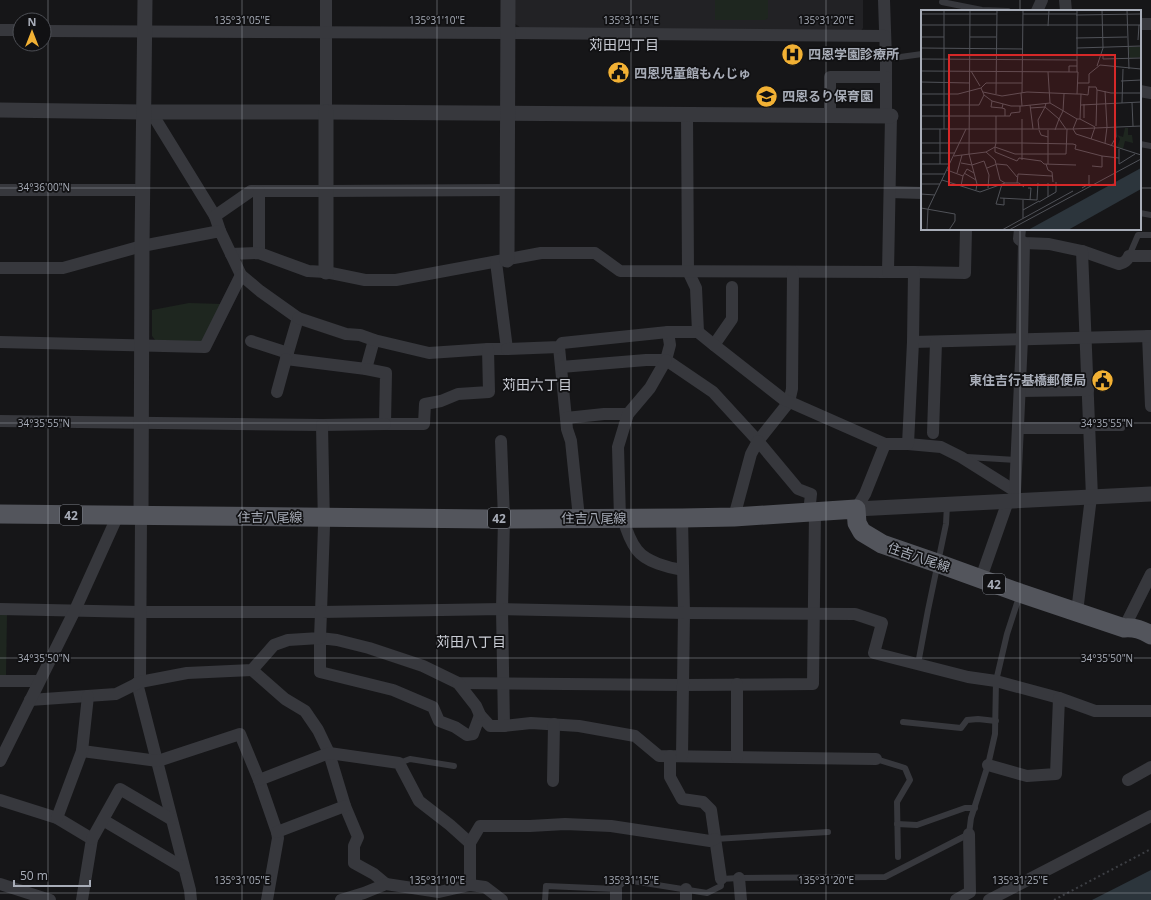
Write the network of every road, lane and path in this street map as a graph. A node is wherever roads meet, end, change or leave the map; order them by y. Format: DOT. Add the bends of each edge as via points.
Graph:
graph roads {
  1 [pos="145,0"];
  2 [pos="326,0"];
  3 [pos="508,0"];
  4 [pos="884,0"];
  5 [pos="1042,0"];
  6 [pos="1065,0"];
  7 [pos="942,2"];
  8 [pos="982,10"];
  9 [pos="1037,10"];
  10 [pos="1066,10"];
  11 [pos="0,30"];
  12 [pos="12,30"];
  13 [pos="52,31"];
  14 [pos="145,31"];
  15 [pos="326,32"];
  16 [pos="508,32"];
  17 [pos="885,36"];
  18 [pos="921,54"];
  19 [pos="886,59"];
  20 [pos="886,77"];
  21 [pos="1141,91"];
  22 [pos="1151,93"];
  23 [pos="0,110"];
  24 [pos="147,112"];
  25 [pos="326,112"];
  26 [pos="508,113"];
  27 [pos="687,114"];
  28 [pos="830,115"];
  29 [pos="888,116"];
  30 [pos="1141,144"];
  31 [pos="1151,146"];
  32 [pos="0,190"];
  33 [pos="143,190"];
  34 [pos="506,190"];
  35 [pos="259,191"];
  36 [pos="326,192"];
  37 [pos="890,192"];
  38 [pos="921,193"];
  39 [pos="1141,213"];
  40 [pos="1151,215"];
  41 [pos="215,216"];
  42 [pos="966,230"];
  43 [pos="1020,230"];
  44 [pos="220,231"];
  45 [pos="1151,235"];
  46 [pos="1024,243"];
  47 [pos="142,246"];
  48 [pos="1082,251"];
  49 [pos="259,253"];
  50 [pos="231,254"];
  51 [pos="1128,256"];
  52 [pos="1151,256"];
  53 [pos="501,261"];
  54 [pos="0,268"];
  55 [pos="688,270"];
  56 [pos="326,272"];
  57 [pos="792,272"];
  58 [pos="888,272"];
  59 [pos="914,272"];
  60 [pos="241,275"];
  61 [pos="732,287"];
  62 [pos="298,318"];
  63 [pos="668,332"];
  64 [pos="698,332"];
  65 [pos="1150,336"];
  66 [pos="1086,337"];
  67 [pos="1022,339"];
  68 [pos="374,340"];
  69 [pos="251,341"];
  70 [pos="0,342"];
  71 [pos="914,342"];
  72 [pos="936,342"];
  73 [pos="714,345"];
  74 [pos="142,346"];
  75 [pos="559,347"];
  76 [pos="488,349"];
  77 [pos="507,349"];
  78 [pos="287,356"];
  79 [pos="666,360"];
  80 [pos="561,367"];
  81 [pos="366,369"];
  82 [pos="1088,390"];
  83 [pos="1020,391"];
  84 [pos="277,392"];
  85 [pos="789,402"];
  86 [pos="1151,406"];
  87 [pos="628,414"];
  88 [pos="566,418"];
  89 [pos="0,421"];
  90 [pos="142,423"];
  91 [pos="385,424"];
  92 [pos="322,425"];
  93 [pos="1018,428"];
  94 [pos="1090,428"];
  95 [pos="1122,428"];
  96 [pos="934,433"];
  97 [pos="501,440"];
  98 [pos="758,441"];
  99 [pos="885,444"];
  100 [pos="908,444"];
  101 [pos="961,457"];
  102 [pos="1016,460"];
  103 [pos="1151,494"];
  104 [pos="1012,497"];
  105 [pos="1091,497"];
  106 [pos="947,504"];
  107 [pos="856,509"];
  108 [pos="812,513"];
  109 [pos="0,514"];
  110 [pos="118,515"];
  111 [pos="141,516"];
  112 [pos="323,517"];
  113 [pos="734,517"];
  114 [pos="504,518"];
  115 [pos="579,518"];
  116 [pos="621,518"];
  117 [pos="682,518"];
  118 [pos="937,563"];
  119 [pos="683,570"];
  120 [pos="1151,574"];
  121 [pos="981,578"];
  122 [pos="1020,593"];
  123 [pos="0,609"];
  124 [pos="502,609"];
  125 [pos="75,610"];
  126 [pos="141,612"];
  127 [pos="321,612"];
  128 [pos="1077,612"];
  129 [pos="684,613"];
  130 [pos="814,614"];
  131 [pos="1124,628"];
  132 [pos="1151,636"];
  133 [pos="320,638"];
  134 [pos="918,664"];
  135 [pos="252,670"];
  136 [pos="0,681"];
  137 [pos="40,681"];
  138 [pos="996,681"];
  139 [pos="138,683"];
  140 [pos="458,683"];
  141 [pos="504,684"];
  142 [pos="737,684"];
  143 [pos="683,685"];
  144 [pos="88,696"];
  145 [pos="1059,698"];
  146 [pos="30,700"];
  147 [pos="1151,711"];
  148 [pos="480,716"];
  149 [pos="996,721"];
  150 [pos="903,722"];
  151 [pos="554,724"];
  152 [pos="504,726"];
  153 [pos="82,751"];
  154 [pos="329,753"];
  155 [pos="1,756"];
  156 [pos="676,756"];
  157 [pos="737,757"];
  158 [pos="876,759"];
  159 [pos="158,761"];
  160 [pos="399,762"];
  161 [pos="988,765"];
  162 [pos="454,766"];
  163 [pos="1151,767"];
  164 [pos="259,780"];
  165 [pos="1128,780"];
  166 [pos="553,782"];
  167 [pos="0,800"];
  168 [pos="344,806"];
  169 [pos="975,808"];
  170 [pos="1151,816"];
  171 [pos="57,818"];
  172 [pos="171,819"];
  173 [pos="103,820"];
  174 [pos="897,824"];
  175 [pos="277,832"];
  176 [pos="828,832"];
  177 [pos="969,834"];
  178 [pos="92,839"];
  179 [pos="715,839"];
  180 [pos="470,843"];
  181 [pos="1151,849"];
  182 [pos="898,857"];
  183 [pos="184,868"];
  184 [pos="739,878"];
  185 [pos="721,879"];
  186 [pos="0,884"];
  187 [pos="386,884"];
  188 [pos="470,885"];
  189 [pos="616,895"];
  190 [pos="686,895"];
  191 [pos="364,896"];
  192 [pos="50,900"];
  193 [pos="82,900"];
  194 [pos="190,900"];
  195 [pos="267,900"];
  196 [pos="341,900"];
  197 [pos="502,900"];
  198 [pos="546,900"];
  199 [pos="741,900"];
  200 [pos="956,900"];
  201 [pos="989,900"];
  202 [pos="1054,900"];
  1 -- 14 [label="street"];
  2 -- 15 [label="street"];
  3 -- 16 [label="street"];
  4 -- 17 [label="street"];
  5 -- 9 [label="street"];
  6 -- 10 [label="street"];
  7 -- 8 [label="lane"];
  11 -- 12 [label="street"];
  13 -- 14 [label="street"];
  14 -- 15 [label="street"];
  14 -- 24 [label="street"];
  15 -- 16 [label="street"];
  15 -- 25 [label="street"];
  16 -- 17 [label="street"];
  16 -- 26 [label="street"];
  17 -- 19 [label="street"];
  18 -- 19 [label="lane"];
  19 -- 20 [label="street"];
  20 -- 28 [label="street" via="830,76"];
  20 -- 29 [label="street"];
  21 -- 22 [label="street"];
  23 -- 24 [label="street"];
  24 -- 25 [label="street"];
  24 -- 33 [label="street"];
  24 -- 41 [label="street"];
  25 -- 26 [label="street"];
  25 -- 36 [label="street"];
  26 -- 27 [label="street"];
  26 -- 34 [label="street"];
  27 -- 28 [label="street"];
  27 -- 55 [label="street"];
  28 -- 29 [label="street"];
  29 -- 37 [label="street"];
  30 -- 31 [label="lane"];
  32 -- 33 [label="street"];
  33 -- 47 [label="street"];
  34 -- 36 [label="street"];
  34 -- 53 [label="street"];
  35 -- 36 [label="street"];
  35 -- 41 [label="street" via="251,191"];
  35 -- 49 [label="street"];
  36 -- 56 [label="street"];
  37 -- 38 [label="street"];
  37 -- 58 [label="street"];
  39 -- 40 [label="lane"];
  41 -- 44 [label="street"];
  42 -- 59 [label="street" via="965,273"];
  43 -- 46 [label="street" via="1020,238"];
  44 -- 47 [label="street"];
  44 -- 50 [label="street"];
  45 -- 51 [label="lane" via="1138,235"];
  46 -- 48 [label="street" via="1049,244"];
  46 -- 67 [label="street"];
  47 -- 54 [label="street" via="63,268"];
  47 -- 74 [label="street"];
  48 -- 51 [label="street" via="1119,264 1124,263"];
  48 -- 66 [label="street"];
  49 -- 50 [label="street"];
  49 -- 56 [label="street" via="308,270"];
  50 -- 60 [label="street"];
  51 -- 52 [label="street"];
  53 -- 55 [label="street" via="541,253 595,253 620,271"];
  53 -- 56 [label="street" via="396,280 365,280"];
  53 -- 77 [label="street"];
  55 -- 57 [label="street"];
  55 -- 64 [label="street" via="696,288"];
  57 -- 58 [label="street"];
  57 -- 85 [label="street" via="792,388"];
  58 -- 59 [label="street"];
  59 -- 71 [label="street"];
  60 -- 62 [label="street"];
  60 -- 74 [label="street" via="205,347"];
  61 -- 73 [label="street" via="732,319"];
  62 -- 68 [label="street" via="346,334"];
  62 -- 78 [label="street"];
  63 -- 64 [label="street"];
  63 -- 75 [label="street" via="562,343"];
  63 -- 79 [label="street" via="670,345"];
  64 -- 73 [label="street"];
  65 -- 66 [label="street"];
  65 -- 86 [label="street"];
  66 -- 67 [label="street"];
  66 -- 82 [label="street"];
  67 -- 72 [label="street"];
  67 -- 83 [label="street"];
  68 -- 76 [label="street" via="428,353"];
  68 -- 81 [label="street"];
  69 -- 78 [label="street"];
  70 -- 74 [label="street"];
  71 -- 72 [label="street"];
  71 -- 100 [label="street"];
  72 -- 96 [label="street"];
  73 -- 85 [label="street"];
  74 -- 90 [label="street"];
  75 -- 77 [label="street"];
  75 -- 80 [label="street"];
  76 -- 77 [label="street"];
  76 -- 91 [label="street" via="489,392 458,394 425,404 424,424"];
  78 -- 81 [label="street"];
  78 -- 84 [label="street"];
  79 -- 80 [label="street"];
  79 -- 87 [label="street" via="650,388"];
  79 -- 98 [label="street" via="713,392"];
  80 -- 88 [label="street"];
  81 -- 91 [label="street" via="386,373"];
  82 -- 83 [label="street"];
  82 -- 94 [label="street"];
  83 -- 93 [label="street"];
  85 -- 98 [label="street"];
  85 -- 99 [label="street"];
  87 -- 88 [label="street"];
  87 -- 116 [label="street" via="618,447"];
  88 -- 115 [label="street" via="571,440"];
  89 -- 90 [label="street"];
  90 -- 92 [label="street"];
  90 -- 111 [label="street"];
  91 -- 92 [label="street"];
  92 -- 112 [label="street"];
  93 -- 94 [label="street"];
  93 -- 102 [label="street"];
  94 -- 95 [label="lane"];
  94 -- 105 [label="street"];
  97 -- 114 [label="street"];
  98 -- 108 [label="street" via="798,489 811,494"];
  98 -- 113 [label="street" via="751,454"];
  99 -- 100 [label="street"];
  99 -- 107 [label="street" via="865,494"];
  100 -- 101 [label="street" via="941,447"];
  101 -- 102 [label="lane"];
  101 -- 104 [label="street"];
  102 -- 104 [label="street"];
  103 -- 105 [label="street"];
  104 -- 105 [label="street"];
  104 -- 106 [label="street"];
  104 -- 121 [label="street"];
  105 -- 128 [label="street"];
  106 -- 107 [label="street"];
  106 -- 118 [label="lane" via="946,524"];
  107 -- 108 [label="main road, 住吉八尾線 / 42"];
  107 -- 118 [label="main road, 住吉八尾線 / 42" via="857,523 862,532 869,537"];
  108 -- 113 [label="main road, 住吉八尾線 / 42"];
  108 -- 130 [label="street"];
  109 -- 110 [label="main road, 住吉八尾線 / 42"];
  110 -- 111 [label="main road, 住吉八尾線 / 42"];
  110 -- 125 [label="street"];
  111 -- 112 [label="main road, 住吉八尾線 / 42"];
  111 -- 126 [label="street"];
  112 -- 114 [label="main road, 住吉八尾線 / 42"];
  112 -- 127 [label="street"];
  113 -- 117 [label="main road, 住吉八尾線 / 42"];
  114 -- 115 [label="main road, 住吉八尾線 / 42"];
  114 -- 124 [label="street"];
  115 -- 116 [label="main road, 住吉八尾線 / 42"];
  116 -- 117 [label="main road, 住吉八尾線 / 42"];
  116 -- 119 [label="street" via="638,551 646,558 661,565"];
  117 -- 119 [label="street"];
  118 -- 121 [label="main road, 住吉八尾線 / 42"];
  118 -- 134 [label="lane"];
  119 -- 129 [label="street"];
  120 -- 131 [label="street"];
  121 -- 122 [label="main road, 住吉八尾線 / 42"];
  122 -- 128 [label="main road, 住吉八尾線 / 42"];
  122 -- 138 [label="lane"];
  123 -- 125 [label="street"];
  124 -- 127 [label="street"];
  124 -- 129 [label="street"];
  124 -- 141 [label="street"];
  125 -- 126 [label="street"];
  125 -- 137 [label="street"];
  126 -- 127 [label="street"];
  126 -- 139 [label="street"];
  127 -- 133 [label="street"];
  128 -- 131 [label="main road, 住吉八尾線 / 42"];
  129 -- 130 [label="street"];
  129 -- 143 [label="street"];
  130 -- 134 [label="street" via="855,614 882,622 874,653"];
  130 -- 142 [label="street" via="813,684"];
  131 -- 132 [label="main road, 住吉八尾線 / 42" via="1141,630"];
  133 -- 135 [label="street" via="288,640 274,645"];
  133 -- 140 [label="street" via="337,640 423,666"];
  133 -- 148 [label="street" via="320,672 393,690 433,707 439,720 468,735 473,734"];
  134 -- 138 [label="street" via="968,677"];
  135 -- 139 [label="street" via="187,673"];
  135 -- 154 [label="street" via="285,699 305,711"];
  136 -- 137 [label="street"];
  137 -- 146 [label="street"];
  138 -- 145 [label="street"];
  138 -- 149 [label="lane"];
  139 -- 144 [label="street" via="116,694"];
  139 -- 159 [label="street"];
  140 -- 141 [label="street"];
  140 -- 148 [label="street" via="476,706"];
  141 -- 143 [label="street"];
  141 -- 152 [label="street"];
  142 -- 143 [label="street"];
  142 -- 157 [label="street"];
  143 -- 156 [label="street"];
  144 -- 146 [label="street"];
  144 -- 153 [label="street"];
  145 -- 147 [label="street" via="1095,711"];
  145 -- 161 [label="street" via="1056,774 1027,776"];
  146 -- 155 [label="street"];
  148 -- 152 [label="street" via="490,726"];
  149 -- 150 [label="lane" via="967,720 961,728"];
  149 -- 161 [label="lane"];
  151 -- 152 [label="street"];
  151 -- 156 [label="street" via="635,736 659,756"];
  151 -- 166 [label="street"];
  153 -- 159 [label="street"];
  153 -- 171 [label="street"];
  154 -- 160 [label="street"];
  154 -- 164 [label="street"];
  154 -- 168 [label="street"];
  156 -- 157 [label="street"];
  156 -- 179 [label="street" via="670,777 682,799 703,802 711,810"];
  157 -- 158 [label="street"];
  158 -- 174 [label="lane" via="906,768 910,780 897,802"];
  159 -- 164 [label="street" via="240,734"];
  159 -- 172 [label="street"];
  160 -- 162 [label="lane" via="410,760"];
  160 -- 180 [label="street" via="419,801"];
  161 -- 169 [label="lane"];
  163 -- 165 [label="street"];
  164 -- 175 [label="street"];
  167 -- 171 [label="street"];
  168 -- 175 [label="street"];
  168 -- 187 [label="street" via="358,837 354,846 354,863"];
  169 -- 174 [label="lane" via="965,808 917,825"];
  169 -- 177 [label="lane"];
  170 -- 201 [label="street"];
  171 -- 178 [label="street"];
  172 -- 173 [label="street" via="120,789"];
  172 -- 183 [label="street"];
  173 -- 178 [label="street"];
  173 -- 183 [label="street"];
  174 -- 182 [label="lane"];
  175 -- 195 [label="street"];
  176 -- 179 [label="lane"];
  177 -- 184 [label="lane" via="885,877"];
  177 -- 200 [label="street" via="970,892"];
  178 -- 193 [label="street"];
  179 -- 180 [label="street" via="710,841 611,826 565,824 480,826"];
  179 -- 185 [label="street"];
  180 -- 188 [label="street"];
  181 -- 202 [label="path"];
  183 -- 194 [label="street"];
  184 -- 185 [label="lane"];
  184 -- 199 [label="street"];
  185 -- 190 [label="lane" via="721,886 707,893"];
  186 -- 192 [label="street"];
  187 -- 188 [label="street" via="439,892"];
  187 -- 191 [label="street"];
  188 -- 197 [label="street" via="484,887"];
  189 -- 190 [label="lane" via="626,880"];
  189 -- 198 [label="lane" via="546,886"];
  191 -- 196 [label="street"];
}
